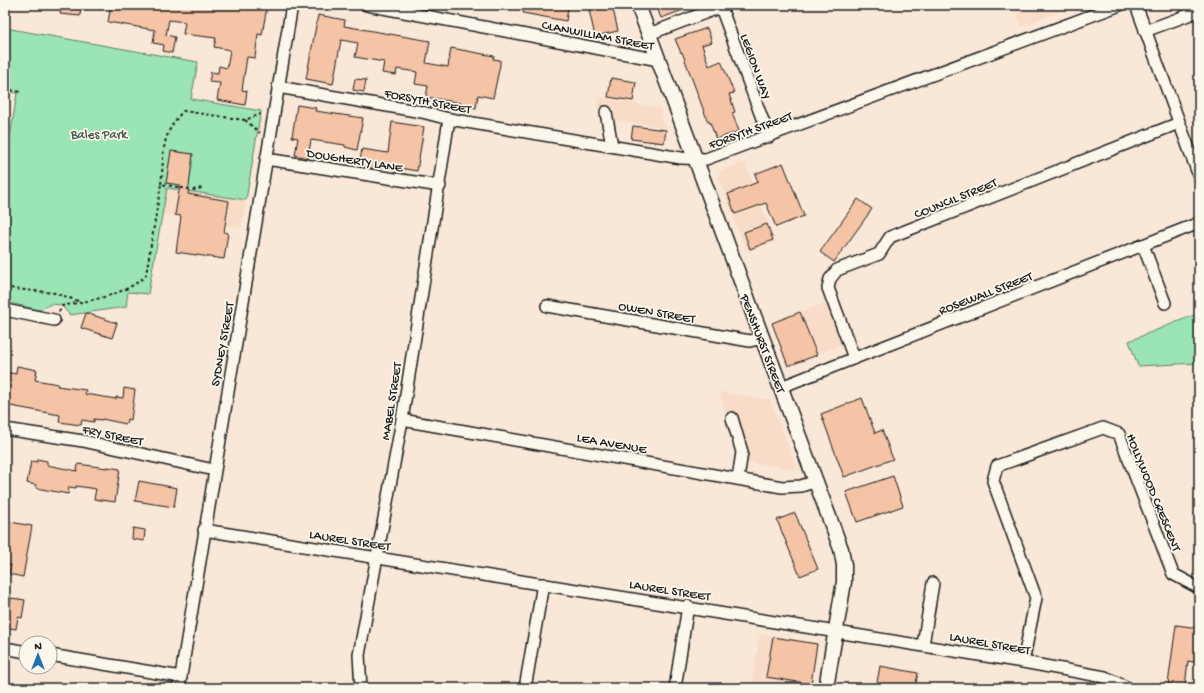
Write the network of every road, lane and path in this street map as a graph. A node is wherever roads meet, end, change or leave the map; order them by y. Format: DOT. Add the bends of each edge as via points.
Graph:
graph roads {
  1 [pos="292,5"];
  2 [pos="367,5"];
  3 [pos="638,5"];
  4 [pos="1120,5"];
  5 [pos="1136,5"];
  6 [pos="722,6"];
  7 [pos="1199,11"];
  8 [pos="1145,31"];
  9 [pos="649,34"];
  10 [pos="659,60"];
  11 [pos="278,87"];
  12 [pos="5,89"];
  13 [pos="21,92"];
  14 [pos="606,112"];
  15 [pos="261,114"];
  16 [pos="449,119"];
  17 [pos="244,120"];
  18 [pos="1180,123"];
  19 [pos="260,133"];
  20 [pos="769,137"];
  21 [pos="612,146"];
  22 [pos="696,158"];
  23 [pos="266,159"];
  24 [pos="1199,176"];
  25 [pos="161,184"];
  26 [pos="440,186"];
  27 [pos="202,188"];
  28 [pos="1199,223"];
  29 [pos="1143,245"];
  30 [pos="5,286"];
  31 [pos="81,302"];
  32 [pos="1165,303"];
  33 [pos="547,306"];
  34 [pos="5,310"];
  35 [pos="54,320"];
  36 [pos="762,338"];
  37 [pos="854,358"];
  38 [pos="781,387"];
  39 [pos="732,418"];
  40 [pos="402,420"];
  41 [pos="5,429"];
  42 [pos="214,470"];
  43 [pos="738,479"];
  44 [pos="816,481"];
  45 [pos="204,530"];
  46 [pos="378,557"];
  47 [pos="933,583"];
  48 [pos="543,584"];
  49 [pos="1199,588"];
  50 [pos="688,606"];
  51 [pos="836,630"];
  52 [pos="923,645"];
  53 [pos="5,648"];
  54 [pos="18,650"];
  55 [pos="58,656"];
  56 [pos="1023,662"];
  57 [pos="181,677"];
  58 [pos="179,688"];
  59 [pos="360,688"];
  60 [pos="525,688"];
  61 [pos="674,688"];
  62 [pos="826,688"];
  63 [pos="1128,688"];
  1 -- 11 [label="street, SYDNEY STREET"];
  2 -- 10 [label="street, CLANWILLIAM STREET"];
  3 -- 9 [label="main road, PENSHURST STREET"];
  4 -- 20 [label="street, FORSYTH STREET"];
  5 -- 8 [label="street"];
  6 -- 9 [label="street"];
  6 -- 20 [label="street, LEGION WAY"];
  7 -- 8 [label="street"];
  8 -- 18 [label="street"];
  9 -- 10 [label="main road, PENSHURST STREET"];
  10 -- 22 [label="main road, PENSHURST STREET"];
  11 -- 16 [label="street, FORSYTH STREET"];
  11 -- 23 [label="street, SYDNEY STREET"];
  12 -- 13 [label="path"];
  14 -- 21 [label="street"];
  15 -- 17 [label="path"];
  16 -- 21 [label="street, FORSYTH STREET"];
  16 -- 26 [label="street, MABEL STREET"];
  17 -- 19 [label="path"];
  17 -- 25 [label="path" via="183,111 167,132"];
  18 -- 24 [label="street"];
  18 -- 37 [label="street, COUNCIL STREET" via="890,237 880,254 837,270 830,279 828,288"];
  20 -- 22 [label="street, FORSYTH STREET" via="706,159"];
  21 -- 22 [label="street, FORSYTH STREET" via="680,158"];
  22 -- 36 [label="main road, PENSHURST STREET"];
  23 -- 26 [label="street, DOUGHERTY LANE"];
  23 -- 42 [label="street, SYDNEY STREET"];
  25 -- 27 [label="path" via="192,190"];
  25 -- 31 [label="path" via="146,275 136,285"];
  26 -- 40 [label="street, MABEL STREET"];
  28 -- 29 [label="street, ROSEWALL STREET"];
  29 -- 32 [label="street"];
  29 -- 37 [label="street, ROSEWALL STREET"];
  30 -- 31 [label="path" via="14,290 55,293"];
  31 -- 35 [label="path" via="62,306"];
  33 -- 36 [label="street, OWEN STREET" via="750,341"];
  34 -- 35 [label="street"];
  36 -- 38 [label="main road, PENSHURST STREET"];
  37 -- 38 [label="street, ROSEWALL STREET"];
  38 -- 44 [label="main road, PENSHURST STREET"];
  39 -- 43 [label="street" via="742,452"];
  40 -- 43 [label="street, LEA AVENUE"];
  40 -- 46 [label="street, MABEL STREET"];
  41 -- 42 [label="street, FRY STREET" via="90,443"];
  42 -- 45 [label="street, SYDNEY STREET"];
  43 -- 44 [label="street, LEA AVENUE" via="782,486 801,486"];
  44 -- 51 [label="main road, PENSHURST STREET" via="836,533 844,565 842,598"];
  45 -- 46 [label="street, LAUREL STREET"];
  45 -- 57 [label="street, SYDNEY STREET"];
  46 -- 48 [label="street, LAUREL STREET"];
  46 -- 59 [label="street, MABEL STREET" via="360,655"];
  47 -- 52 [label="street"];
  48 -- 50 [label="street, LAUREL STREET"];
  48 -- 60 [label="street"];
  49 -- 56 [label="street, HOLLYWOOD CRESCENT" via="1173,574 1119,434 1103,428 997,466 993,481 1036,598"];
  50 -- 51 [label="street, LAUREL STREET"];
  50 -- 61 [label="street"];
  51 -- 52 [label="street, LAUREL STREET"];
  51 -- 62 [label="main road, PENSHURST STREET"];
  52 -- 56 [label="street, LAUREL STREET"];
  53 -- 54 [label="street"];
  55 -- 57 [label="street"];
  56 -- 63 [label="street, LAUREL STREET" via="1105,677"];
  57 -- 58 [label="street, SYDNEY STREET"];
}
